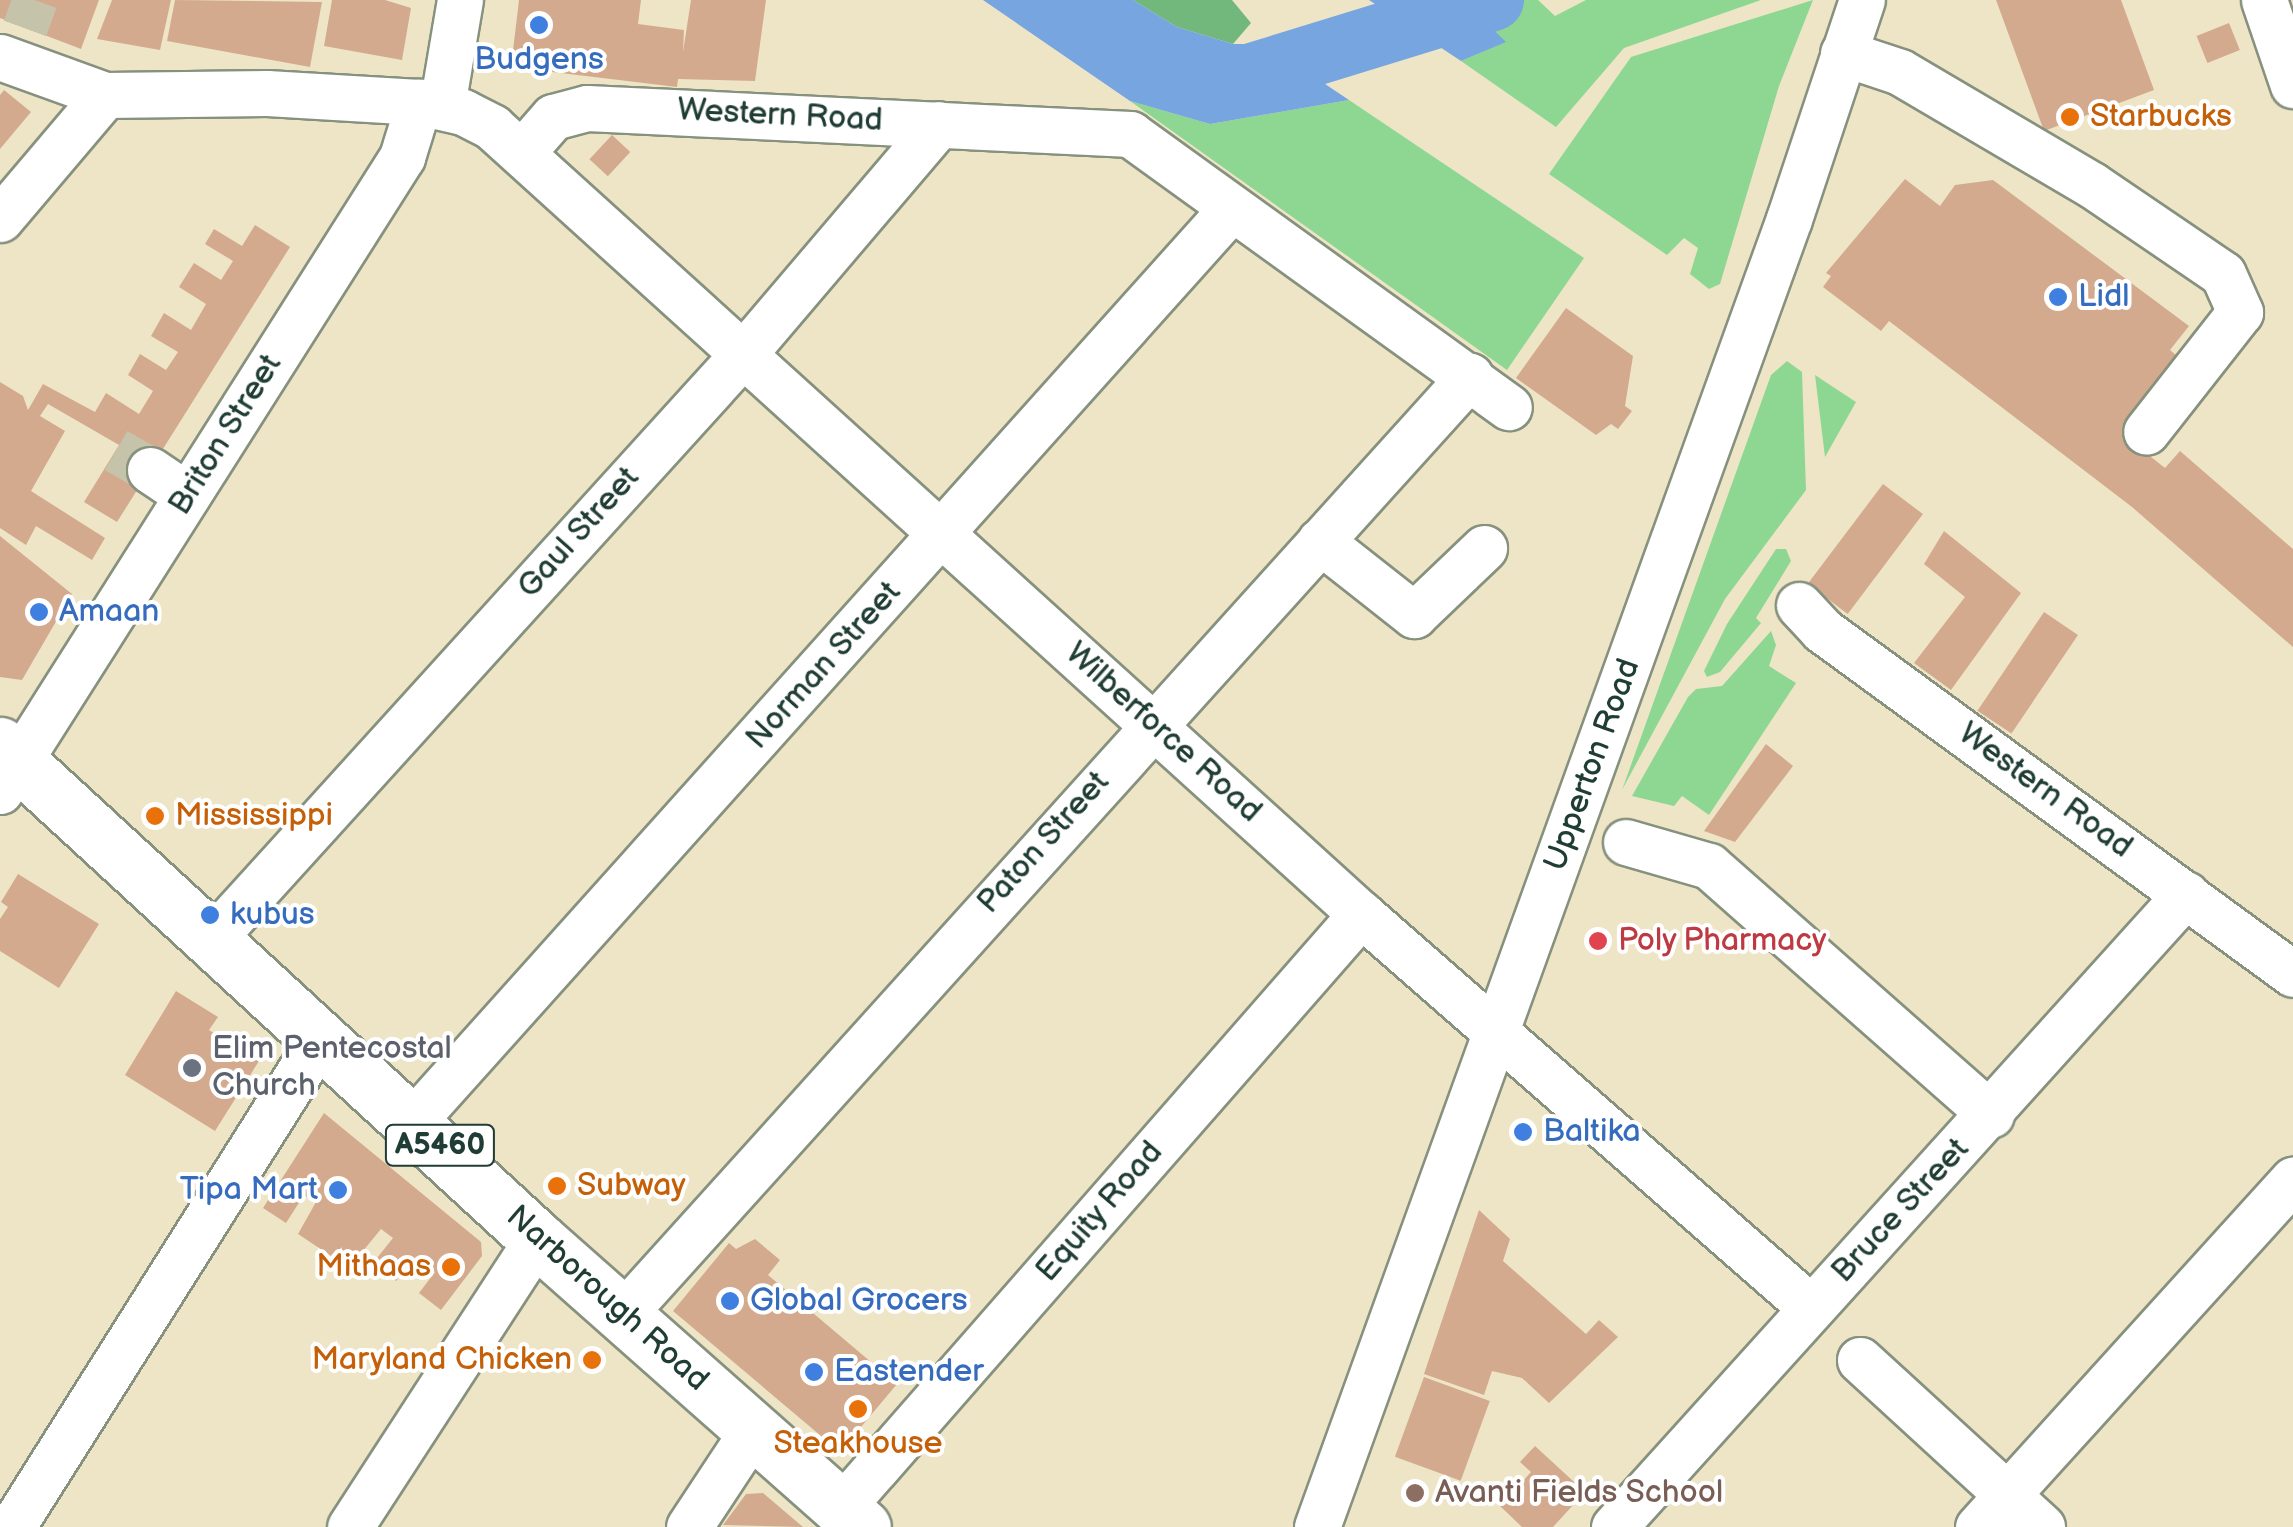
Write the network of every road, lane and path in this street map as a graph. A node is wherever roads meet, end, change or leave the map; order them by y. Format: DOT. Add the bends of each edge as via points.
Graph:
graph roads {
  1 [pos="460,0"];
  2 [pos="1862,0"];
  3 [pos="2264,0"];
  4 [pos="12,49"];
  5 [pos="1843,52"];
  6 [pos="2293,85"];
  7 [pos="105,95"];
  8 [pos="431,104"];
  9 [pos="939,124"];
  10 [pos="524,150"];
  11 [pos="1231,209"];
  12 [pos="0,218"];
  13 [pos="745,352"];
  14 [pos="1470,376"];
  15 [pos="1510,407"];
  16 [pos="2146,432"];
  17 [pos="150,470"];
  18 [pos="187,496"];
  19 [pos="944,532"];
  20 [pos="1320,541"];
  21 [pos="1484,548"];
  22 [pos="1799,605"];
  23 [pos="1152,723"];
  24 [pos="6,766"];
  25 [pos="1626,842"];
  26 [pos="2186,894"];
  27 [pos="1361,914"];
  28 [pos="213,938"];
  29 [pos="2293,974"];
  30 [pos="1496,1034"];
  31 [pos="322,1036"];
  32 [pos="1990,1115"];
  33 [pos="414,1120"];
  34 [pos="2293,1180"];
  35 [pos="537,1238"];
  36 [pos="1810,1308"];
  37 [pos="623,1314"];
  38 [pos="1860,1360"];
  39 [pos="752,1430"];
  40 [pos="1992,1511"];
  41 [pos="851,1518"];
  42 [pos="12,1527"];
  43 [pos="350,1527"];
  44 [pos="689,1527"];
  45 [pos="1317,1527"];
  46 [pos="1614,1527"];
  47 [pos="2042,1527"];
  1 -- 8 [label="street, Briton Street"];
  2 -- 5 [label="street, Upperton Road"];
  3 -- 6 [label="street"];
  4 -- 7 [label="street"];
  5 -- 16 [label="street" via="1900,72 2092,185 2223,274 2240,312"];
  5 -- 30 [label="street, Upperton Road"];
  7 -- 8 [label="street" via="268,93"];
  7 -- 12 [label="street"];
  8 -- 10 [label="street" via="492,127"];
  8 -- 18 [label="street, Briton Street"];
  9 -- 10 [label="street, Western Road" via="587,108 553,117"];
  9 -- 11 [label="street, Western Road" via="1130,134"];
  9 -- 13 [label="street, Gaul Street"];
  10 -- 13 [label="street, Wilberforce Road"];
  11 -- 14 [label="street, Western Road"];
  11 -- 19 [label="street, Norman Street"];
  13 -- 19 [label="street, Wilberforce Road"];
  13 -- 28 [label="street, Gaul Street"];
  14 -- 15 [label="street, Western Road"];
  14 -- 20 [label="street, Paton Street"];
  17 -- 18 [label="street"];
  18 -- 24 [label="street, Briton Street" via="78,671"];
  19 -- 23 [label="street, Wilberforce Road"];
  19 -- 33 [label="street, Norman Street"];
  20 -- 21 [label="street" via="1414,615"];
  20 -- 23 [label="street, Paton Street"];
  22 -- 26 [label="street, Western Road" via="1822,630"];
  23 -- 27 [label="street, Wilberforce Road"];
  23 -- 37 [label="street, Paton Street"];
  24 -- 28 [label="main road, Narborough Road / A5460"];
  25 -- 32 [label="street" via="1709,866"];
  26 -- 29 [label="street, Western Road"];
  26 -- 32 [label="street, Bruce Street"];
  27 -- 30 [label="street, Wilberforce Road"];
  27 -- 41 [label="street, Equity Road"];
  28 -- 31 [label="main road, Narborough Road / A5460"];
  30 -- 36 [label="street, Wilberforce Road" via="1527,1054 1554,1085"];
  30 -- 45 [label="street, Upperton Road"];
  31 -- 33 [label="main road, Narborough Road / A5460"];
  31 -- 42 [label="street"];
  32 -- 36 [label="street, Bruce Street"];
  33 -- 35 [label="main road, Narborough Road / A5460"];
  34 -- 40 [label="street"];
  35 -- 37 [label="main road, Narborough Road / A5460"];
  35 -- 43 [label="street"];
  36 -- 46 [label="street, Bruce Street"];
  37 -- 39 [label="main road, Narborough Road / A5460"];
  38 -- 40 [label="street"];
  39 -- 41 [label="main road, Narborough Road / A5460"];
  39 -- 44 [label="street"];
  40 -- 47 [label="street"];
}
